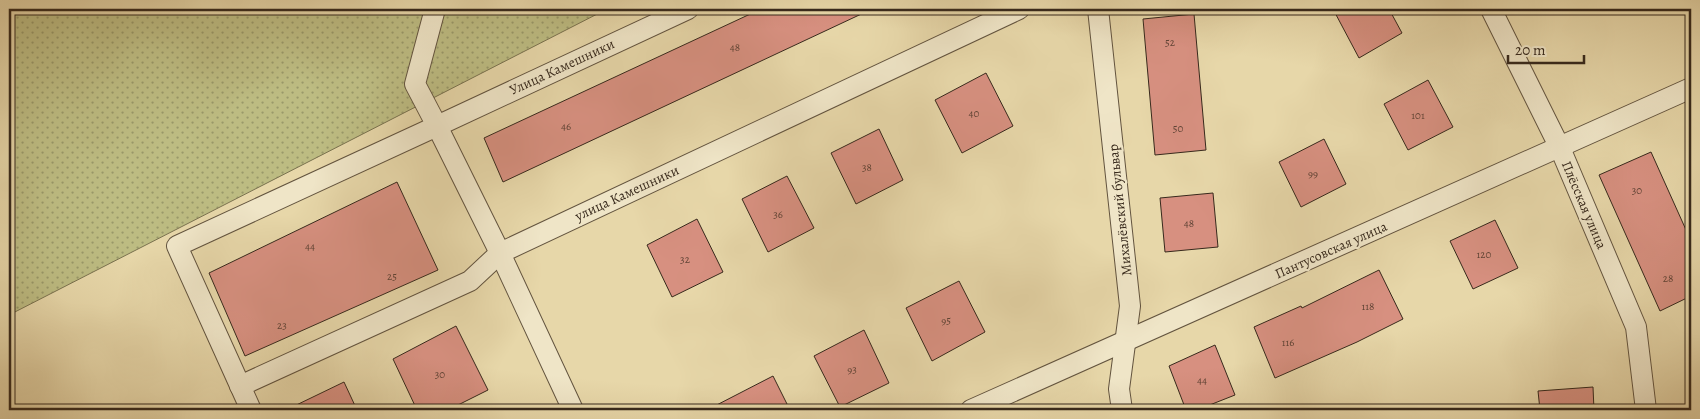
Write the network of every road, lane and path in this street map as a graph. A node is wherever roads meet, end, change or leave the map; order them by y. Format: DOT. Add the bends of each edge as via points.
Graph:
graph roads {
  1 [pos="435,9"];
  2 [pos="688,9"];
  3 [pos="1019,9"];
  4 [pos="1098,9"];
  5 [pos="1491,9"];
  6 [pos="1691,88"];
  7 [pos="437,126"];
  8 [pos="1560,148"];
  9 [pos="500,252"];
  10 [pos="1126,341"];
  11 [pos="240,386"];
  12 [pos="251,410"];
  13 [pos="573,410"];
  14 [pos="971,410"];
  15 [pos="1122,410"];
  16 [pos="1646,410"];
  1 -- 7 [label="street" via="415,84"];
  2 -- 7 [label="street, Улица Камешники"];
  3 -- 9 [label="street, улица Камешники"];
  4 -- 10 [label="street, Михалёвский бульвар" via="1130,306"];
  5 -- 8 [label="street, Плёсская улица"];
  6 -- 8 [label="street, Пантусовская улица"];
  7 -- 9 [label="street"];
  7 -- 11 [label="street, Улица Камешники" via="177,246"];
  8 -- 10 [label="street, Пантусовская улица"];
  8 -- 16 [label="street, Плёсская улица" via="1636,327"];
  9 -- 11 [label="street, улица Камешники" via="470,281"];
  9 -- 13 [label="street"];
  10 -- 14 [label="street, Пантусовская улица"];
  10 -- 15 [label="street, Михалёвский бульвар" via="1120,389"];
  11 -- 12 [label="street"];
}
